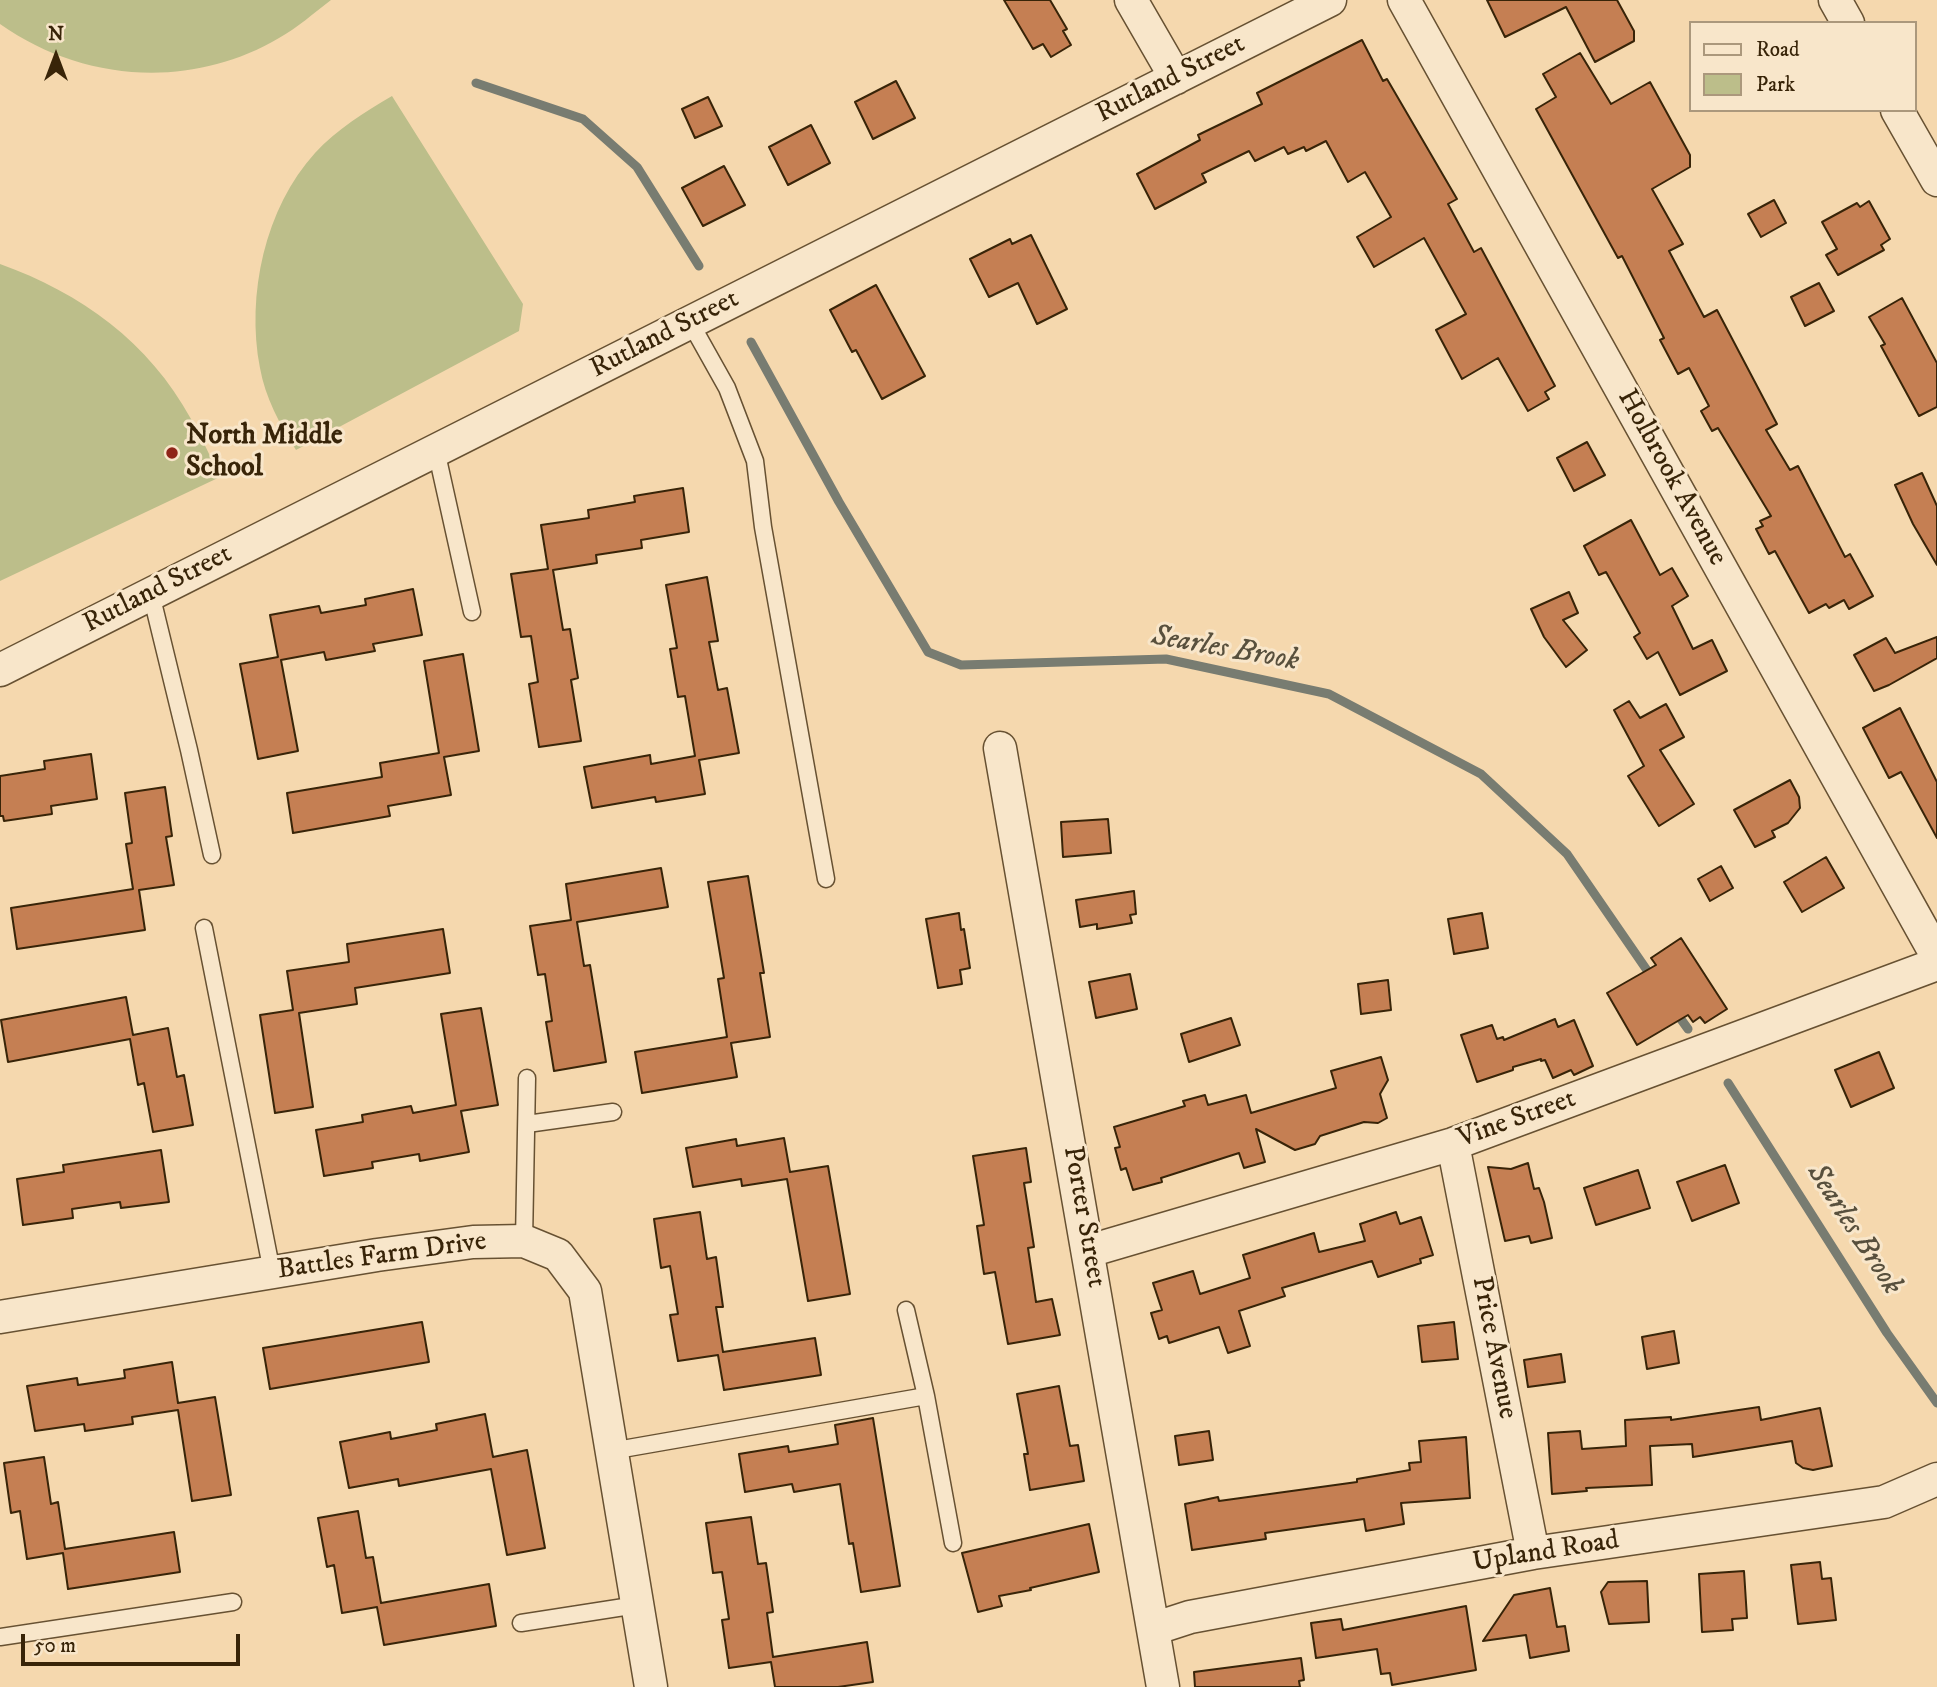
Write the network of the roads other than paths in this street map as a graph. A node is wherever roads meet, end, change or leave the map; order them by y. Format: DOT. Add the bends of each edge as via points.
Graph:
graph roads {
  1 [pos="1131,0"];
  2 [pos="1330,0"];
  3 [pos="1404,0"];
  4 [pos="1835,0"];
  5 [pos="1847,21"];
  6 [pos="1176,78"];
  7 [pos="1898,112"];
  8 [pos="1937,180"];
  9 [pos="690,322"];
  10 [pos="436,450"];
  11 [pos="151,594"];
  12 [pos="472,612"];
  13 [pos="0,670"];
  14 [pos="1000,748"];
  15 [pos="212,855"];
  16 [pos="826,879"];
  17 [pos="204,928"];
  18 [pos="1937,956"];
  19 [pos="1937,964"];
  20 [pos="527,1078"];
  21 [pos="613,1112"];
  22 [pos="527,1124"];
  23 [pos="1453,1144"];
  24 [pos="524,1241"];
  25 [pos="1089,1251"];
  26 [pos="272,1272"];
  27 [pos="906,1310"];
  28 [pos="0,1317"];
  29 [pos="926,1396"];
  30 [pos="611,1451"];
  31 [pos="1937,1479"];
  32 [pos="953,1543"];
  33 [pos="1533,1553"];
  34 [pos="233,1602"];
  35 [pos="637,1605"];
  36 [pos="521,1623"];
  37 [pos="1153,1629"];
  38 [pos="0,1637"];
  39 [pos="651,1687"];
  40 [pos="1163,1687"];
  1 -- 6 [label="street"];
  2 -- 6 [label="street, Rutland Street"];
  3 -- 18 [label="street, Holbrook Avenue"];
  4 -- 5 [label="street"];
  6 -- 9 [label="street, Rutland Street"];
  7 -- 8 [label="street"];
  9 -- 10 [label="street, Rutland Street"];
  9 -- 16 [label="lane" via="727,388 755,461"];
  10 -- 11 [label="street, Rutland Street"];
  10 -- 12 [label="lane"];
  11 -- 13 [label="street, Rutland Street"];
  11 -- 15 [label="lane"];
  14 -- 25 [label="street, Porter Street"];
  17 -- 26 [label="lane"];
  19 -- 23 [label="street, Vine Street"];
  20 -- 22 [label="lane"];
  21 -- 22 [label="lane"];
  22 -- 24 [label="lane"];
  23 -- 25 [label="street, Vine Street"];
  23 -- 33 [label="street, Price Avenue"];
  24 -- 26 [label="street, Battles Farm Drive" via="473,1242"];
  24 -- 30 [label="street, Battles Farm Drive" via="558,1255 585,1292"];
  25 -- 37 [label="street, Porter Street"];
  26 -- 28 [label="street, Battles Farm Drive"];
  27 -- 29 [label="lane"];
  29 -- 30 [label="lane"];
  29 -- 32 [label="lane"];
  30 -- 35 [label="street, Battles Farm Drive"];
  31 -- 33 [label="street, Upland Road" via="1884,1502"];
  33 -- 37 [label="street, Upland Road" via="1190,1617"];
  34 -- 38 [label="lane"];
  35 -- 36 [label="lane"];
  35 -- 39 [label="street, Battles Farm Drive"];
  37 -- 40 [label="street, Porter Street"];
}
